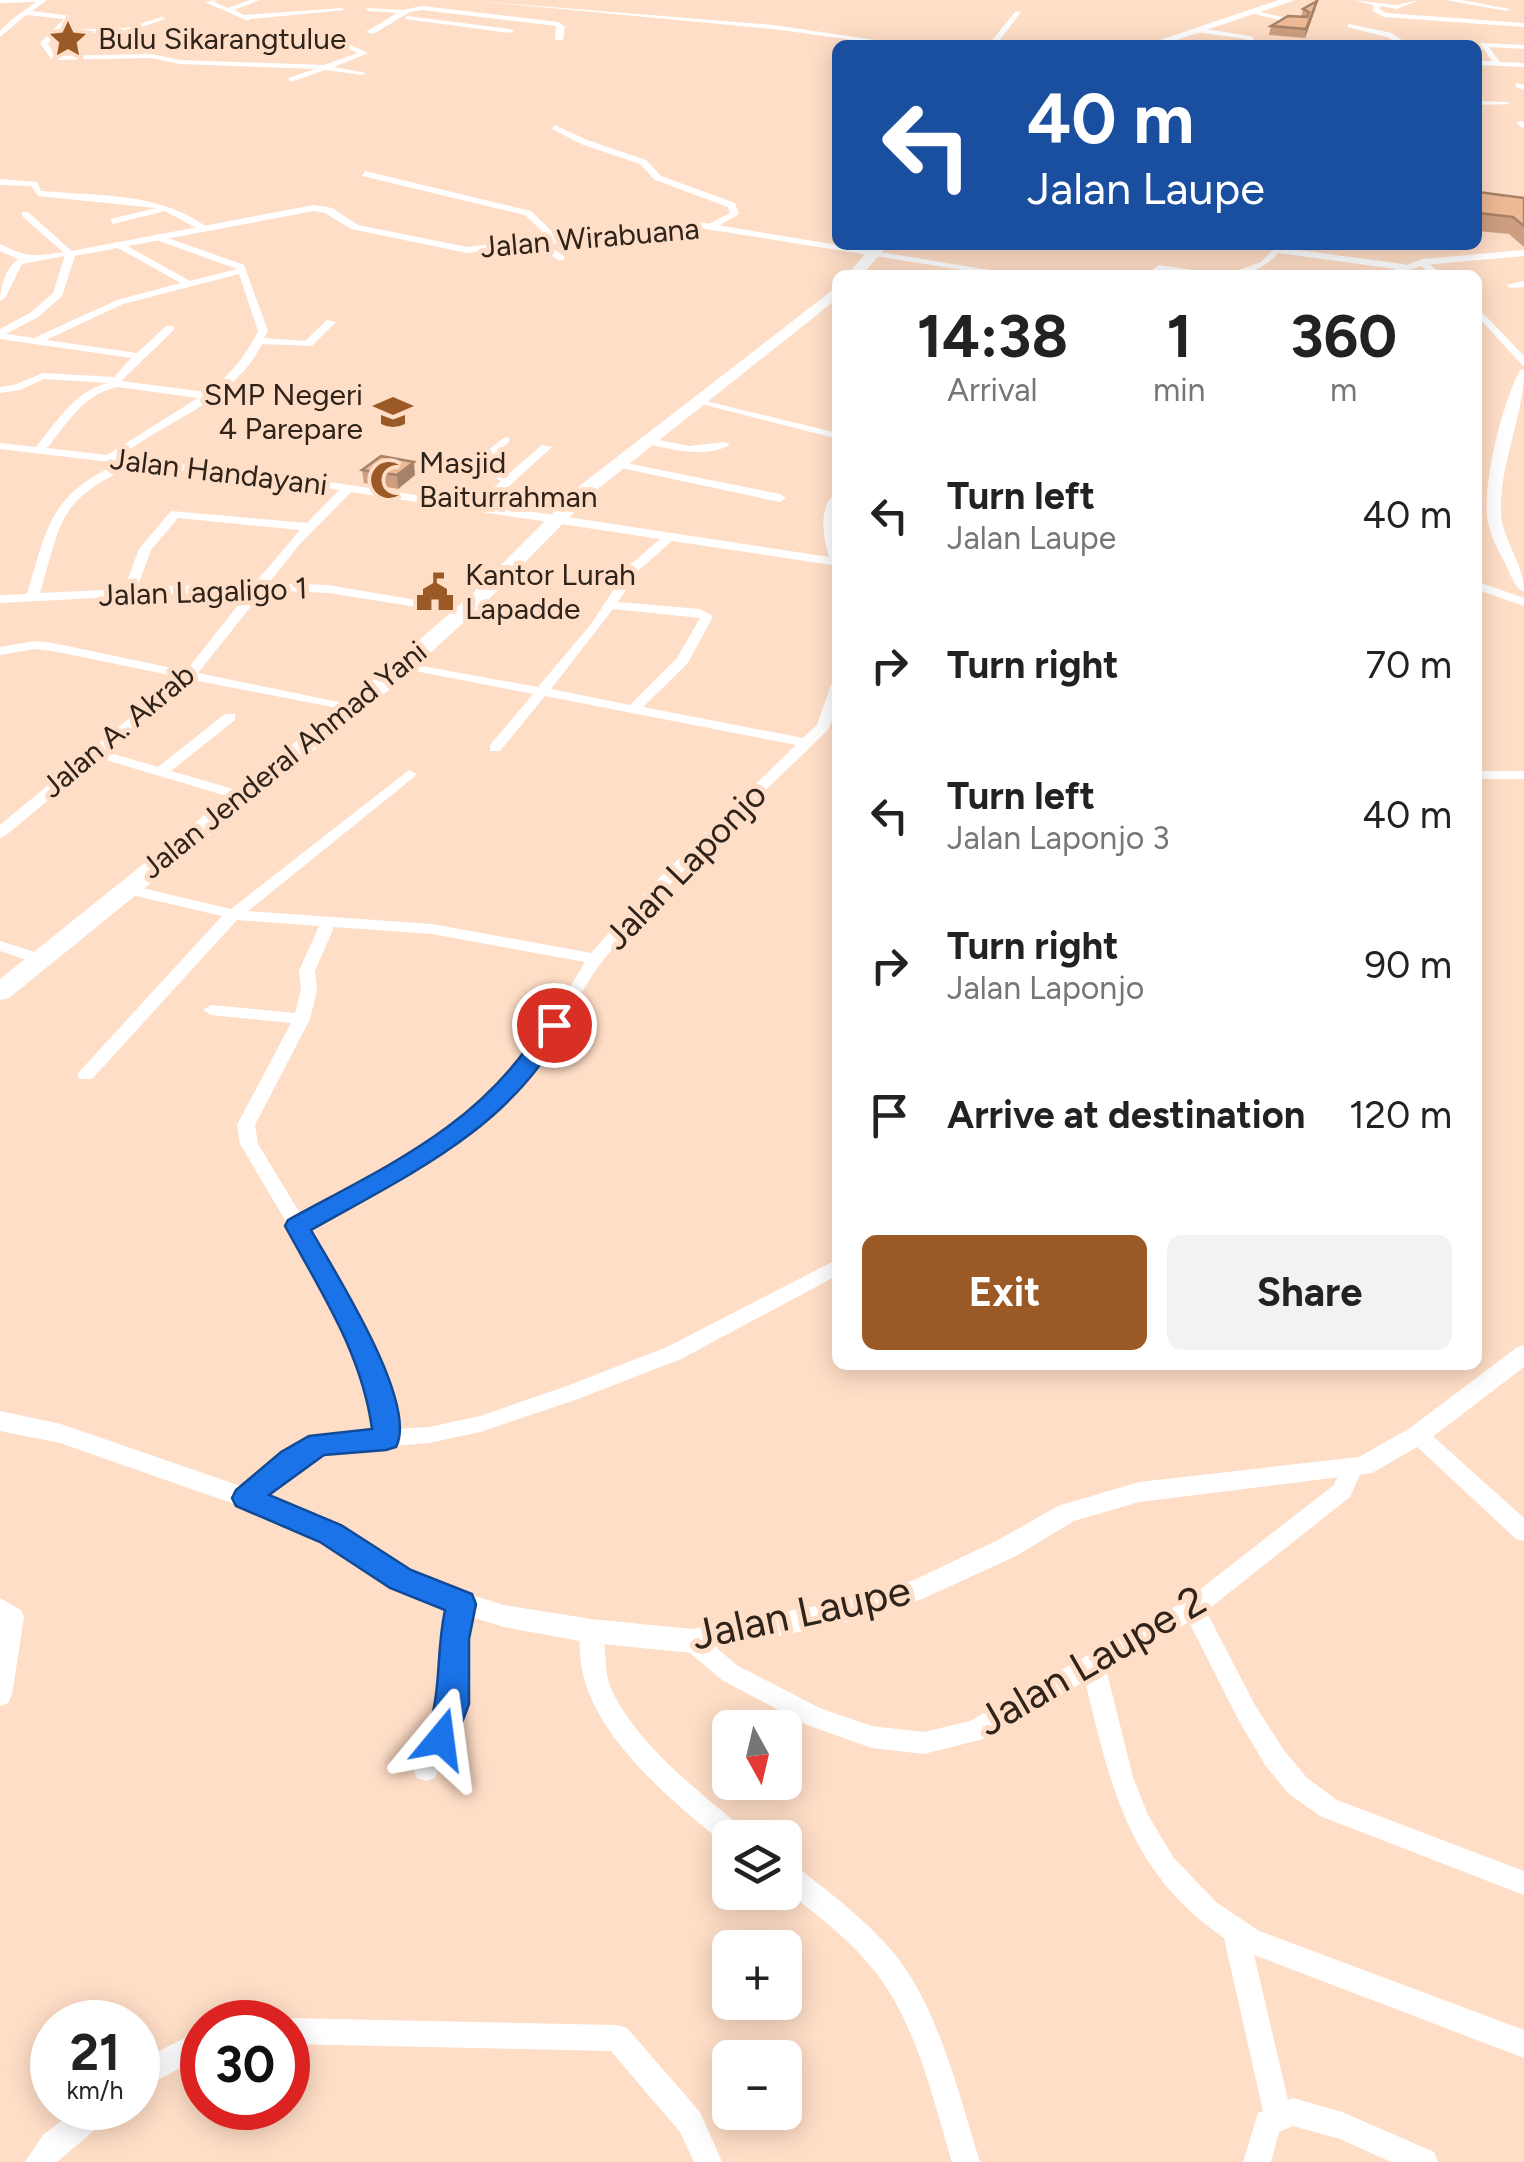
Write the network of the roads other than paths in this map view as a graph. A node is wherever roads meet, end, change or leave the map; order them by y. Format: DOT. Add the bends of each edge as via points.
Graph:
graph roads {
  1 [pos="0,0"];
  2 [pos="44,0"];
  3 [pos="213,0"];
  4 [pos="257,0"];
  5 [pos="468,0"];
  6 [pos="614,0"];
  7 [pos="672,0"];
  8 [pos="1290,0"];
  9 [pos="1356,0"];
  10 [pos="1416,0"];
  11 [pos="1448,0"];
  12 [pos="1377,4"];
  13 [pos="1508,4"];
  14 [pos="1251,6"];
  15 [pos="535,7"];
  16 [pos="368,9"];
  17 [pos="228,10"];
  18 [pos="342,10"];
  19 [pos="405,12"];
  20 [pos="1018,12"];
  21 [pos="26,13"];
  22 [pos="615,13"];
  23 [pos="520,16"];
  24 [pos="396,17"];
  25 [pos="666,17"];
  26 [pos="162,19"];
  27 [pos="1465,21"];
  28 [pos="438,22"];
  29 [pos="1300,22"];
  30 [pos="1497,23"];
  31 [pos="1524,25"];
  32 [pos="1349,26"];
  33 [pos="477,27"];
  34 [pos="1199,30"];
  35 [pos="510,31"];
  36 [pos="57,32"];
  37 [pos="370,32"];
  38 [pos="414,34"];
  39 [pos="0,35"];
  40 [pos="453,37"];
  41 [pos="330,38"];
  42 [pos="489,40"];
  43 [pos="559,40"];
  44 [pos="862,40"];
  45 [pos="996,40"];
  46 [pos="1167,40"];
  47 [pos="1249,40"];
  48 [pos="1398,40"];
  49 [pos="1479,40"];
  50 [pos="501,41"];
  51 [pos="1483,45"];
  52 [pos="1524,47"];
  53 [pos="1482,63"];
  54 [pos="1498,64"];
  55 [pos="1524,64"];
  56 [pos="325,66"];
  57 [pos="362,74"];
  58 [pos="292,80"];
  59 [pos="1482,90"];
  60 [pos="1493,91"];
  61 [pos="1482,104"];
  62 [pos="1506,104"];
  63 [pos="555,127"];
  64 [pos="365,174"];
  65 [pos="0,182"];
  66 [pos="167,208"];
  67 [pos="24,214"];
  68 [pos="113,221"];
  69 [pos="712,226"];
  70 [pos="203,228"];
  71 [pos="156,237"];
  72 [pos="556,239"];
  73 [pos="538,242"];
  74 [pos="832,243"];
  75 [pos="117,244"];
  76 [pos="0,247"];
  77 [pos="877,250"];
  78 [pos="883,250"];
  79 [pos="1276,250"];
  80 [pos="1276,250"];
  81 [pos="1476,250"];
  82 [pos="1524,253"];
  83 [pos="70,254"];
  84 [pos="0,256"];
  85 [pos="14,256"];
  86 [pos="1481,256"];
  87 [pos="32,258"];
  88 [pos="561,258"];
  89 [pos="1423,262"];
  90 [pos="1403,267"];
  91 [pos="243,270"];
  92 [pos="859,270"];
  93 [pos="988,270"];
  94 [pos="1246,270"];
  95 [pos="1396,270"];
  96 [pos="1432,270"];
  97 [pos="190,284"];
  98 [pos="1524,284"];
  99 [pos="1511,285"];
  100 [pos="832,295"];
  101 [pos="0,298"];
  102 [pos="1482,319"];
  103 [pos="331,322"];
  104 [pos="170,328"];
  105 [pos="0,335"];
  106 [pos="35,341"];
  107 [pos="258,341"];
  108 [pos="139,356"];
  109 [pos="1524,363"];
  110 [pos="1524,372"];
  111 [pos="115,382"];
  112 [pos="0,390"];
  113 [pos="210,396"];
  114 [pos="697,400"];
  115 [pos="832,434"];
  116 [pos="505,440"];
  117 [pos="644,440"];
  118 [pos="724,445"];
  119 [pos="0,446"];
  120 [pos="546,447"];
  121 [pos="38,451"];
  122 [pos="110,458"];
  123 [pos="134,461"];
  124 [pos="616,464"];
  125 [pos="506,480"];
  126 [pos="348,488"];
  127 [pos="780,498"];
  128 [pos="832,501"];
  129 [pos="480,506"];
  130 [pos="557,521"];
  131 [pos="309,527"];
  132 [pos="670,536"];
  133 [pos="832,545"];
  134 [pos="832,559"];
  135 [pos="261,586"];
  136 [pos="1482,587"];
  137 [pos="1524,588"];
  138 [pos="129,593"];
  139 [pos="0,598"];
  140 [pos="32,598"];
  141 [pos="1524,602"];
  142 [pos="610,605"];
  143 [pos="464,612"];
  144 [pos="0,651"];
  145 [pos="405,666"];
  146 [pos="189,676"];
  147 [pos="542,694"];
  148 [pos="832,702"];
  149 [pos="353,709"];
  150 [pos="633,710"];
  151 [pos="230,717"];
  152 [pos="806,743"];
  153 [pos="495,748"];
  154 [pos="96,753"];
  155 [pos="163,770"];
  156 [pos="410,774"];
  157 [pos="1482,775"];
  158 [pos="1524,776"];
  159 [pos="246,796"];
  160 [pos="0,833"];
  161 [pos="125,889"];
  162 [pos="238,915"];
  163 [pos="330,921"];
  164 [pos="0,946"];
  165 [pos="38,959"];
  166 [pos="595,959"];
  167 [pos="2,990"];
  168 [pos="210,1010"];
  169 [pos="302,1019"];
  170 [pos="86,1075"];
  171 [pos="297,1226"];
  172 [pos="832,1269"];
  173 [pos="1524,1354"];
  174 [pos="0,1421"];
  175 [pos="1418,1435"];
  176 [pos="386,1439"];
  177 [pos="1351,1470"];
  178 [pos="246,1498"];
  179 [pos="1524,1532"];
  180 [pos="462,1604"];
  181 [pos="0,1608"];
  182 [pos="1193,1608"];
  183 [pos="591,1631"];
  184 [pos="692,1641"];
  185 [pos="1093,1665"];
  186 [pos="0,1695"];
  187 [pos="426,1770"];
  188 [pos="716,1820"];
  189 [pos="1524,1883"];
  190 [pos="802,1887"];
  191 [pos="1235,1930"];
  192 [pos="310,2031"];
  193 [pos="1524,2044"];
  194 [pos="1278,2116"];
  195 [pos="72,2130"];
  196 [pos="39,2162"];
  197 [pos="708,2162"];
  198 [pos="966,2162"];
  199 [pos="1257,2162"];
  200 [pos="1424,2162"];
  1 -- 2 [label="street"];
  2 -- 21 [label="street"];
  3 -- 17 [label="street" via="208,2"];
  4 -- 17 [label="street"];
  5 -- 15 [label="street"];
  6 -- 22 [label="street" via="620,7"];
  7 -- 25 [label="street"];
  8 -- 14 [label="highway"];
  9 -- 12 [label="street"];
  10 -- 12 [label="street"];
  11 -- 13 [label="street"];
  12 -- 27 [label="street" via="1384,15"];
  13 -- 30 [label="street"];
  14 -- 29 [label="street"];
  14 -- 34 [label="highway"];
  15 -- 22 [label="street"];
  15 -- 23 [label="street"];
  16 -- 19 [label="street"];
  17 -- 18 [label="street" via="245,18"];
  19 -- 23 [label="street"];
  19 -- 24 [label="street"];
  20 -- 45 [label="street"];
  21 -- 36 [label="street" via="69,17"];
  21 -- 39 [label="street"];
  22 -- 25 [label="street"];
  23 -- 35 [label="street"];
  23 -- 43 [label="street" via="560,26"];
  24 -- 28 [label="street"];
  24 -- 37 [label="street"];
  25 -- 44 [label="street"];
  26 -- 36 [label="street" via="127,30"];
  27 -- 30 [label="street"];
  27 -- 49 [label="street"];
  28 -- 33 [label="street"];
  28 -- 38 [label="street"];
  30 -- 31 [label="street"];
  32 -- 48 [label="street"];
  33 -- 35 [label="street"];
  33 -- 40 [label="street"];
  34 -- 46 [label="highway"];
  34 -- 47 [label="street"];
  35 -- 42 [label="street"];
  35 -- 50 [label="street"];
  36 -- 56 [label="street" via="43,45 52,58"];
  41 -- 56 [label="street" via="364,52"];
  51 -- 52 [label="street"];
  51 -- 54 [label="street"];
  53 -- 54 [label="street"];
  54 -- 55 [label="street"];
  56 -- 57 [label="street"];
  56 -- 58 [label="street"];
  59 -- 60 [label="street"];
  61 -- 62 [label="street"];
  63 -- 69 [label="street" via="733,206 735,214"];
  64 -- 72 [label="street" via="528,213"];
  65 -- 66 [label="street" via="34,184 38,193"];
  66 -- 68 [label="street"];
  66 -- 70 [label="street"];
  67 -- 83 [label="street"];
  69 -- 72 [label="street, Jalan Wirabuana"];
  69 -- 74 [label="street, Jalan Wirabuana"];
  70 -- 71 [label="street, Jalan Wirabuana"];
  70 -- 73 [label="street, Jalan Wirabuana" via="322,208 355,227 461,249"];
  71 -- 75 [label="street, Jalan Wirabuana"];
  71 -- 91 [label="street"];
  72 -- 73 [label="street, Jalan Wirabuana"];
  73 -- 88 [label="street"];
  75 -- 83 [label="street, Jalan Wirabuana"];
  75 -- 97 [label="street"];
  76 -- 85 [label="street"];
  77 -- 92 [label="highway"];
  78 -- 93 [label="street, Jalan Wirabuana"];
  79 -- 90 [label="street"];
  80 -- 94 [label="street"];
  81 -- 86 [label="street"];
  82 -- 86 [label="street"];
  83 -- 87 [label="street"];
  83 -- 105 [label="street" via="58,294"];
  84 -- 85 [label="street"];
  85 -- 87 [label="street"];
  86 -- 89 [label="street"];
  87 -- 101 [label="street" via="18,262"];
  89 -- 90 [label="street"];
  89 -- 96 [label="street"];
  90 -- 95 [label="street"];
  91 -- 97 [label="street"];
  91 -- 107 [label="street" via="262,325"];
  97 -- 106 [label="street" via="120,302"];
  98 -- 99 [label="street"];
  100 -- 114 [label="highway, Jalan Jenderal Ahmad Yani"];
  102 -- 109 [label="street"];
  103 -- 107 [label="street" via="308,344"];
  104 -- 108 [label="street"];
  105 -- 106 [label="street"];
  106 -- 108 [label="street"];
  107 -- 113 [label="street"];
  108 -- 111 [label="street"];
  110 -- 137 [label="street" via="1493,499 1494,521"];
  111 -- 112 [label="street" via="43,376"];
  111 -- 113 [label="street"];
  111 -- 121 [label="street" via="66,414"];
  113 -- 122 [label="street" via="139,434"];
  114 -- 115 [label="street"];
  114 -- 117 [label="highway, Jalan Jenderal Ahmad Yani"];
  116 -- 125 [label="street" via="474,466"];
  117 -- 118 [label="street" via="689,449"];
  117 -- 124 [label="highway, Jalan Jenderal Ahmad Yani"];
  119 -- 121 [label="street, Jalan Handayani"];
  120 -- 125 [label="street"];
  121 -- 122 [label="street, Jalan Handayani"];
  122 -- 123 [label="street, Jalan Handayani"];
  123 -- 126 [label="street, Jalan Handayani"];
  123 -- 140 [label="street" via="65,500"];
  124 -- 127 [label="street"];
  124 -- 130 [label="highway, Jalan Jenderal Ahmad Yani"];
  125 -- 129 [label="street"];
  126 -- 129 [label="street, Jalan Handayani"];
  126 -- 131 [label="street, Jalan A. Akrab"];
  128 -- 133 [label="street"];
  129 -- 130 [label="street, Jalan Handayani"];
  130 -- 132 [label="street, Jalan Handayani"];
  130 -- 143 [label="highway, Jalan Jenderal Ahmad Yani"];
  131 -- 135 [label="street, Jalan A. Akrab"];
  131 -- 138 [label="street" via="178,512 145,549"];
  132 -- 134 [label="street, Jalan Handayani"];
  132 -- 142 [label="street" via="641,560"];
  135 -- 138 [label="street, Jalan Lagaligo 1"];
  135 -- 143 [label="street, Jalan Lagaligo 1" via="328,589"];
  135 -- 146 [label="street, Jalan A. Akrab"];
  136 -- 141 [label="street"];
  138 -- 140 [label="street, Jalan Lagaligo 1"];
  139 -- 140 [label="street, Jalan Lagaligo 1"];
  142 -- 147 [label="street"];
  142 -- 150 [label="street" via="707,616 683,660"];
  143 -- 145 [label="highway, Jalan Jenderal Ahmad Yani"];
  144 -- 146 [label="street" via="35,644"];
  145 -- 147 [label="street"];
  145 -- 149 [label="highway, Jalan Jenderal Ahmad Yani"];
  146 -- 149 [label="street"];
  146 -- 154 [label="street, Jalan A. Akrab"];
  147 -- 150 [label="street"];
  147 -- 153 [label="street"];
  148 -- 152 [label="street, Jalan Laponjo" via="823,727"];
  149 -- 159 [label="highway, Jalan Jenderal Ahmad Yani"];
  150 -- 152 [label="street"];
  151 -- 155 [label="street"];
  152 -- 166 [label="street, Jalan Laponjo"];
  154 -- 155 [label="street"];
  154 -- 160 [label="street, Jalan A. Akrab"];
  155 -- 159 [label="street"];
  156 -- 162 [label="street"];
  157 -- 158 [label="street"];
  159 -- 161 [label="highway, Jalan Jenderal Ahmad Yani"];
  161 -- 162 [label="street"];
  161 -- 165 [label="highway, Jalan Jenderal Ahmad Yani"];
  162 -- 163 [label="street"];
  162 -- 170 [label="street" via="199,948"];
  163 -- 166 [label="street" via="432,929"];
  163 -- 169 [label="street" via="307,971"];
  164 -- 165 [label="street"];
  165 -- 167 [label="highway, Jalan Jenderal Ahmad Yani"];
  166 -- 171 [label="street, Jalan Laponjo" via="539,1054 483,1114 442,1146"];
  168 -- 169 [label="street"];
  169 -- 171 [label="street" via="246,1125 249,1144"];
  171 -- 176 [label="street" via="363,1345"];
  172 -- 176 [label="street" via="674,1353 572,1393 480,1424"];
  173 -- 175 [label="street, Jalan Laupe"];
  174 -- 178 [label="street, Jalan Laupe" via="60,1434"];
  175 -- 177 [label="street, Jalan Laupe"];
  175 -- 179 [label="street"];
  176 -- 178 [label="street" via="319,1444"];
  177 -- 182 [label="street, Jalan Laupe 2" via="1342,1491"];
  177 -- 184 [label="street, Jalan Laupe" via="1138,1492 1067,1513 920,1589 843,1612"];
  178 -- 180 [label="street, Jalan Laupe" via="330,1533 400,1579"];
  180 -- 183 [label="street, Jalan Laupe"];
  180 -- 187 [label="street" via="454,1639 454,1704"];
  181 -- 186 [label="street" via="14,1617"];
  182 -- 185 [label="street, Jalan Laupe 2"];
  182 -- 189 [label="street" via="1247,1713 1298,1786 1329,1808"];
  183 -- 184 [label="street, Jalan Laupe"];
  183 -- 188 [label="street" via="595,1680 618,1722"];
  184 -- 185 [label="street, Jalan Laupe 2" via="730,1672 815,1718 872,1737 924,1743 974,1731"];
  185 -- 191 [label="street" via="1138,1821 1164,1866"];
  190 -- 198 [label="street" via="885,1963 902,1990"];
  191 -- 193 [label="street"];
  191 -- 194 [label="street"];
  192 -- 197 [label="street" via="617,2038 690,2122"];
  194 -- 199 [label="street" via="1268,2123"];
  194 -- 200 [label="street" via="1293,2112 1342,2126"];
  195 -- 196 [label="street"];
}
